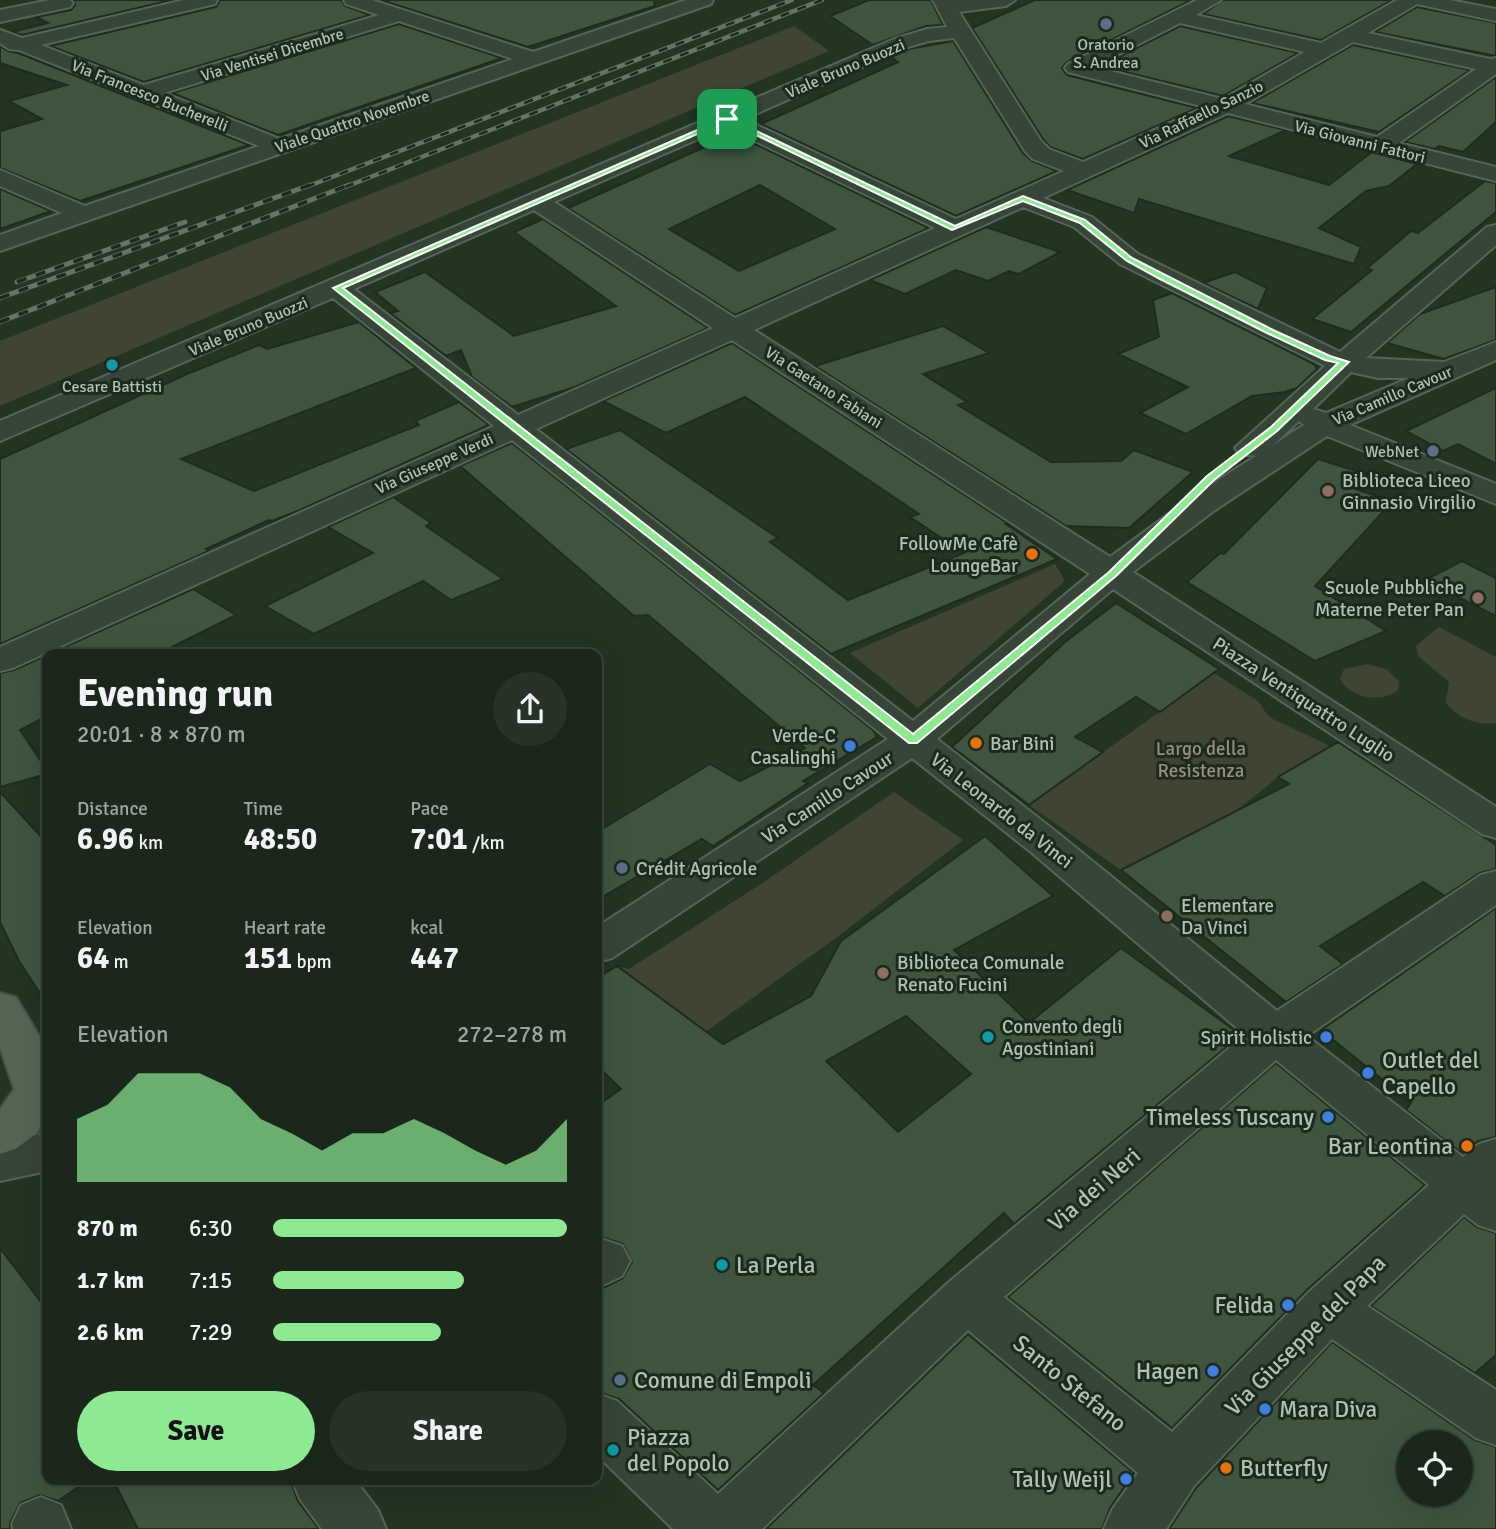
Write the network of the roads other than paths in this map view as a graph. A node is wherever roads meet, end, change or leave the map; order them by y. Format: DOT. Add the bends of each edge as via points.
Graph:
graph roads {
  1 [pos="208,0"];
  2 [pos="353,0"];
  3 [pos="704,0"];
  4 [pos="1007,0"];
  5 [pos="1212,0"];
  6 [pos="1411,0"];
  7 [pos="1422,0"];
  8 [pos="61,1"];
  9 [pos="399,15"];
  10 [pos="952,15"];
  11 [pos="1496,15"];
  12 [pos="0,16"];
  13 [pos="1178,17"];
  14 [pos="106,25"];
  15 [pos="1349,35"];
  16 [pos="0,36"];
  17 [pos="11,47"];
  18 [pos="1323,50"];
  19 [pos="534,59"];
  20 [pos="1495,66"];
  21 [pos="145,92"];
  22 [pos="1224,107"];
  23 [pos="727,119"];
  24 [pos="279,146"];
  25 [pos="1380,146"];
  26 [pos="1083,170"];
  27 [pos="1496,174"];
  28 [pos="0,177"];
  29 [pos="1023,198"];
  30 [pos="536,201"];
  31 [pos="83,215"];
  32 [pos="955,228"];
  33 [pos="1496,232"];
  34 [pos="0,243"];
  35 [pos="337,288"];
  36 [pos="733,328"];
  37 [pos="1496,350"];
  38 [pos="1345,362"];
  39 [pos="1461,365"];
  40 [pos="1311,422"];
  41 [pos="516,426"];
  42 [pos="1274,429"];
  43 [pos="0,432"];
  44 [pos="1496,495"];
  45 [pos="1204,503"];
  46 [pos="1140,549"];
  47 [pos="1112,574"];
  48 [pos="0,660"];
  49 [pos="913,740"];
  50 [pos="1496,825"];
  51 [pos="1496,885"];
  52 [pos="602,944"];
  53 [pos="0,1009"];
  54 [pos="1275,1035"];
  55 [pos="42,1093"];
  56 [pos="42,1097"];
  57 [pos="0,1135"];
  58 [pos="42,1153"];
  59 [pos="0,1162"];
  60 [pos="1485,1185"];
  61 [pos="967,1298"];
  62 [pos="1328,1308"];
  63 [pos="1496,1420"];
  64 [pos="602,1424"];
  65 [pos="1174,1468"];
  66 [pos="324,1485"];
  67 [pos="357,1529"];
  68 [pos="714,1529"];
  69 [pos="721,1529"];
  70 [pos="1133,1529"];
  1 -- 14 [label="street"];
  2 -- 9 [label="street"];
  3 -- 19 [label="street, Viale Quattro Novembre"];
  4 -- 10 [label="street, Viale Bruno Buozzi"];
  5 -- 13 [label="street"];
  6 -- 15 [label="street, Via Raffaello Sanzio"];
  7 -- 11 [label="street"];
  8 -- 12 [label="street"];
  8 -- 14 [label="street"];
  9 -- 19 [label="street"];
  9 -- 21 [label="street, Via Ventisei Dicembre"];
  10 -- 23 [label="street, Viale Bruno Buozzi" via="927,35"];
  10 -- 26 [label="street" via="1034,146 1041,154"];
  13 -- 18 [label="street"];
  13 -- 22 [label="street, Via Giovanni Fattori" via="1075,68"];
  14 -- 17 [label="street"];
  15 -- 18 [label="street, Via Raffaello Sanzio"];
  15 -- 20 [label="street"];
  16 -- 17 [label="street, Via Francesco Bucherelli"];
  17 -- 21 [label="street, Via Francesco Bucherelli"];
  18 -- 22 [label="street, Via Raffaello Sanzio"];
  19 -- 24 [label="street, Viale Quattro Novembre"];
  20 -- 25 [label="street"];
  21 -- 24 [label="street, Via Francesco Bucherelli"];
  22 -- 25 [label="street, Via Giovanni Fattori"];
  22 -- 26 [label="street, Via Raffaello Sanzio"];
  23 -- 30 [label="street, Viale Bruno Buozzi"];
  23 -- 32 [label="street"];
  24 -- 31 [label="street, Viale Quattro Novembre"];
  25 -- 27 [label="street, Via Giovanni Fattori"];
  26 -- 29 [label="street, Via Raffaello Sanzio"];
  28 -- 31 [label="street"];
  29 -- 32 [label="street, Via Giuseppe Verdi"];
  29 -- 38 [label="street" via="1083,222 1129,259 1222,307"];
  30 -- 35 [label="street, Viale Bruno Buozzi"];
  30 -- 36 [label="street, Via Gaetano Fabiani"];
  31 -- 34 [label="street, Viale Quattro Novembre"];
  32 -- 36 [label="street, Via Giuseppe Verdi"];
  33 -- 38 [label="street, Via Camillo Cavour"];
  35 -- 41 [label="street, Via Leonardo da Vinci"];
  35 -- 43 [label="street, Viale Bruno Buozzi"];
  36 -- 41 [label="street, Via Giuseppe Verdi"];
  36 -- 47 [label="street, Via Gaetano Fabiani"];
  37 -- 39 [label="street, Via Camillo Cavour"];
  38 -- 39 [label="street" via="1405,370"];
  38 -- 40 [label="street, Via Camillo Cavour"];
  39 -- 40 [label="street, Via Camillo Cavour"];
  40 -- 42 [label="street, Via Camillo Cavour"];
  40 -- 44 [label="street"];
  40 -- 45 [label="street, Via Camillo Cavour"];
  41 -- 48 [label="street, Via Giuseppe Verdi"];
  41 -- 49 [label="street, Via Leonardo da Vinci"];
  42 -- 45 [label="street, Via Camillo Cavour"];
  42 -- 46 [label="street, Via Camillo Cavour" via="1210,478"];
  45 -- 46 [label="street, Via Camillo Cavour"];
  46 -- 47 [label="street, Via Camillo Cavour"];
  47 -- 49 [label="street, Via Camillo Cavour"];
  47 -- 50 [label="street, Piazza Ventiquattro Luglio"];
  49 -- 52 [label="street, Via Camillo Cavour"];
  49 -- 54 [label="street, Via Leonardo da Vinci" via="1045,843"];
  51 -- 54 [label="street, Via dei Neri"];
  53 -- 55 [label="main road" via="28,1056"];
  54 -- 60 [label="street, Via Leonardo da Vinci"];
  54 -- 61 [label="street, Via dei Neri"];
  56 -- 57 [label="main road"];
  58 -- 59 [label="street"];
  60 -- 62 [label="street, Via Giuseppe del Papa"];
  61 -- 65 [label="street, Santo Stefano"];
  61 -- 69 [label="street, Via dei Neri"];
  62 -- 63 [label="street"];
  62 -- 65 [label="street, Via Giuseppe del Papa"];
  64 -- 68 [label="street"];
  65 -- 70 [label="street, Via Giuseppe del Papa"];
  66 -- 67 [label="street"];
}
